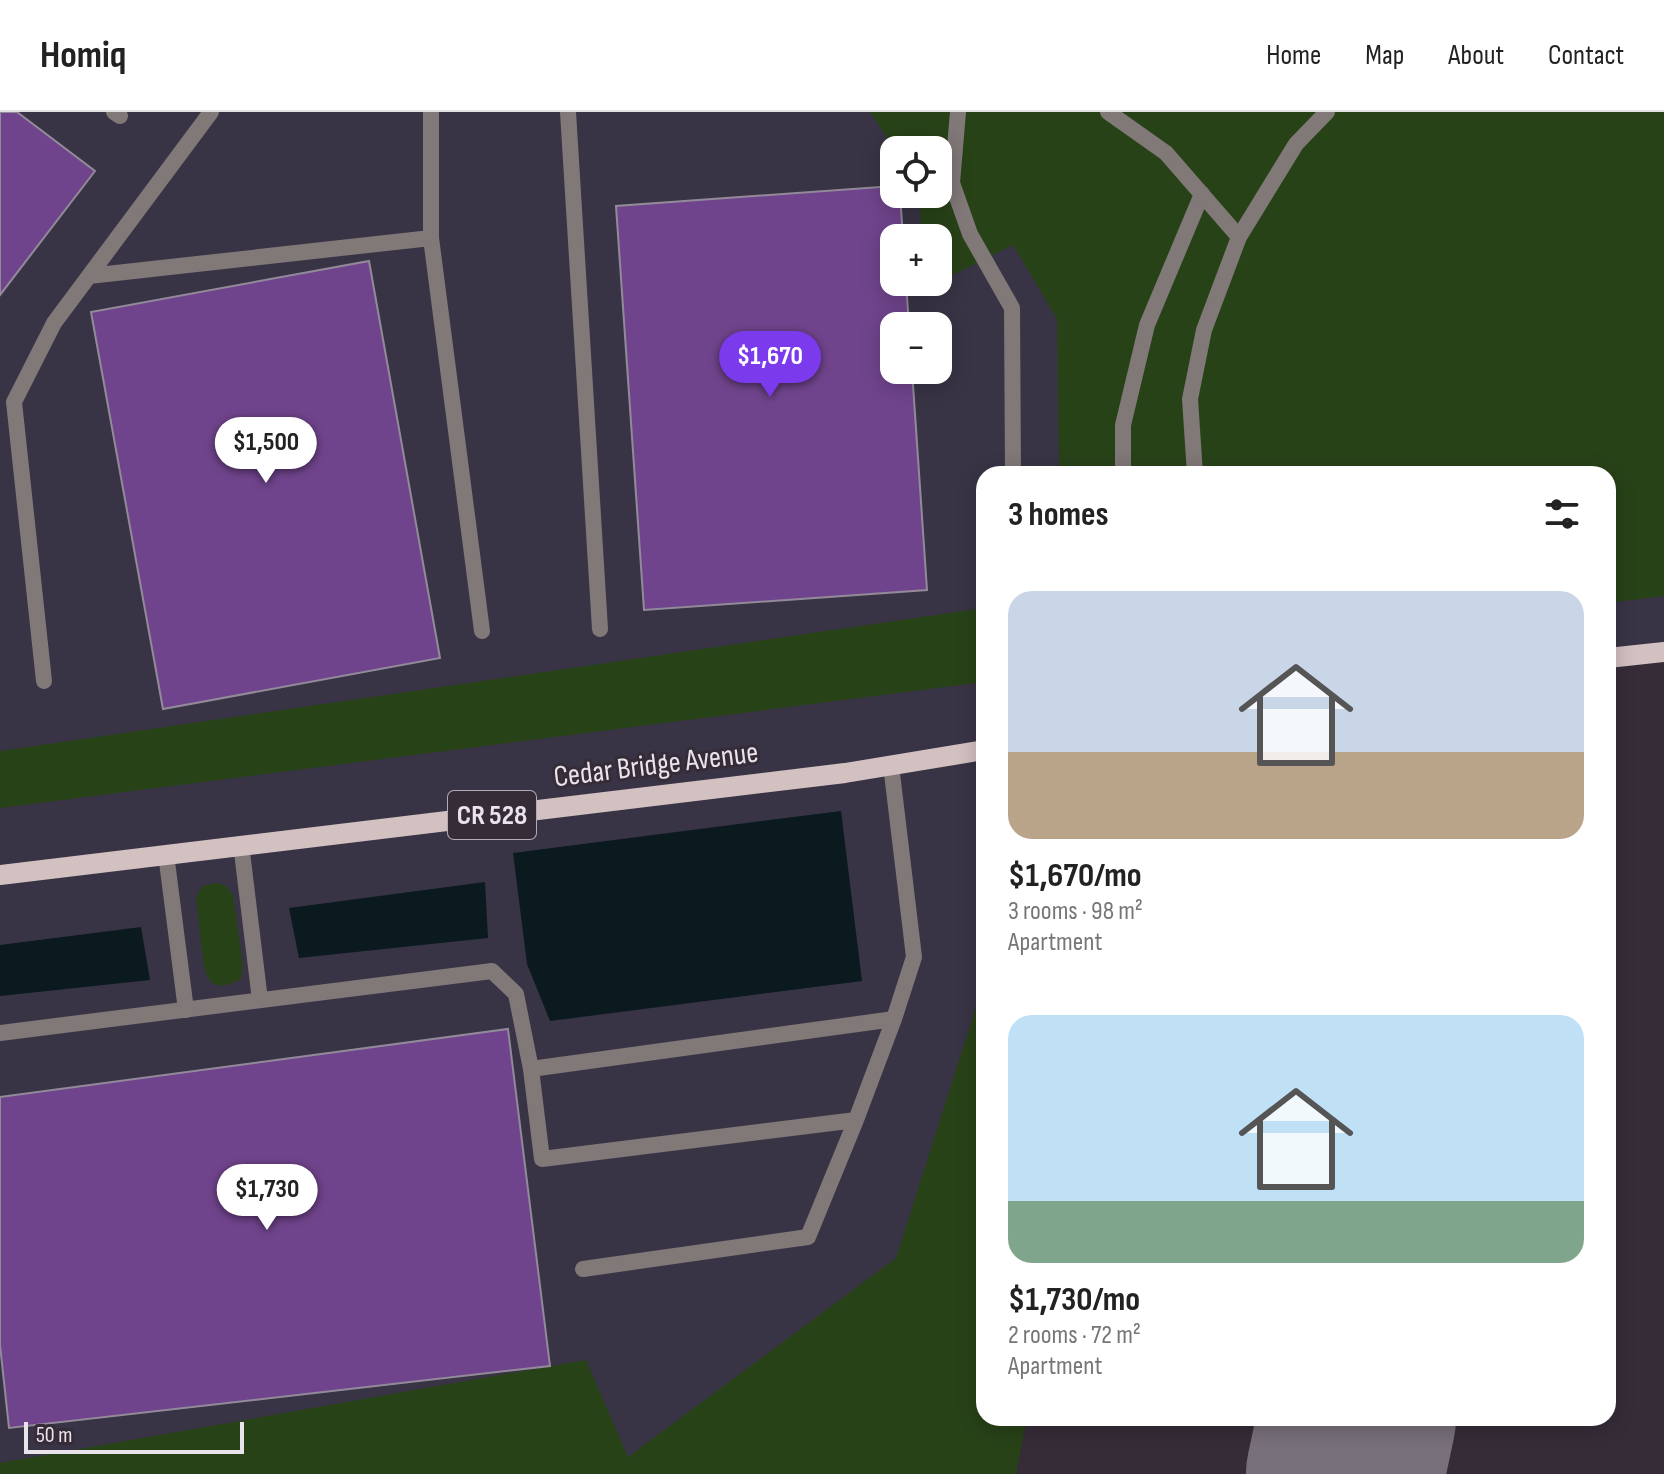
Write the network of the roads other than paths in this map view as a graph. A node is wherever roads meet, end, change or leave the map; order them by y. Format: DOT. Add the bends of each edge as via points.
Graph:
graph roads {
  1 [pos="211,112"];
  2 [pos="431,112"];
  3 [pos="568,112"];
  4 [pos="958,112"];
  5 [pos="1327,112"];
  6 [pos="1111,113"];
  7 [pos="1202,194"];
  8 [pos="1239,237"];
  9 [pos="431,238"];
  10 [pos="89,276"];
  11 [pos="1013,466"];
  12 [pos="1123,466"];
  13 [pos="1194,466"];
  14 [pos="600,629"];
  15 [pos="482,631"];
  16 [pos="1664,652"];
  17 [pos="1616,657"];
  18 [pos="44,681"];
  19 [pos="976,751"];
  20 [pos="891,765"];
  21 [pos="241,844"];
  22 [pos="166,854"];
  23 [pos="0,875"];
  24 [pos="260,1000"];
  25 [pos="186,1010"];
  26 [pos="894,1019"];
  27 [pos="0,1033"];
  28 [pos="531,1069"];
  29 [pos="856,1120"];
  30 [pos="583,1269"];
  1 -- 10 [label="street"];
  2 -- 9 [label="street"];
  3 -- 14 [label="street"];
  4 -- 11 [label="street" via="952,183 970,234 1012,308"];
  5 -- 8 [label="street" via="1296,144"];
  6 -- 7 [label="street" via="1166,153"];
  7 -- 8 [label="street"];
  7 -- 12 [label="street" via="1147,325 1123,425"];
  8 -- 13 [label="street" via="1204,330 1190,399"];
  9 -- 10 [label="street"];
  9 -- 15 [label="street"];
  10 -- 18 [label="street" via="54,323 14,402"];
  16 -- 17 [label="main road"];
  19 -- 20 [label="main road, Cedar Bridge Avenue / CR 528"];
  20 -- 21 [label="main road, Cedar Bridge Avenue / CR 528"];
  20 -- 26 [label="street" via="914,957"];
  21 -- 22 [label="main road, Cedar Bridge Avenue / CR 528"];
  21 -- 24 [label="street"];
  22 -- 23 [label="main road, Cedar Bridge Avenue / CR 528"];
  22 -- 25 [label="street"];
  24 -- 25 [label="street"];
  24 -- 28 [label="street" via="492,971 516,994"];
  25 -- 27 [label="street"];
  26 -- 28 [label="street"];
  26 -- 29 [label="street"];
  28 -- 29 [label="street" via="542,1159"];
  29 -- 30 [label="street" via="808,1237"];
}
